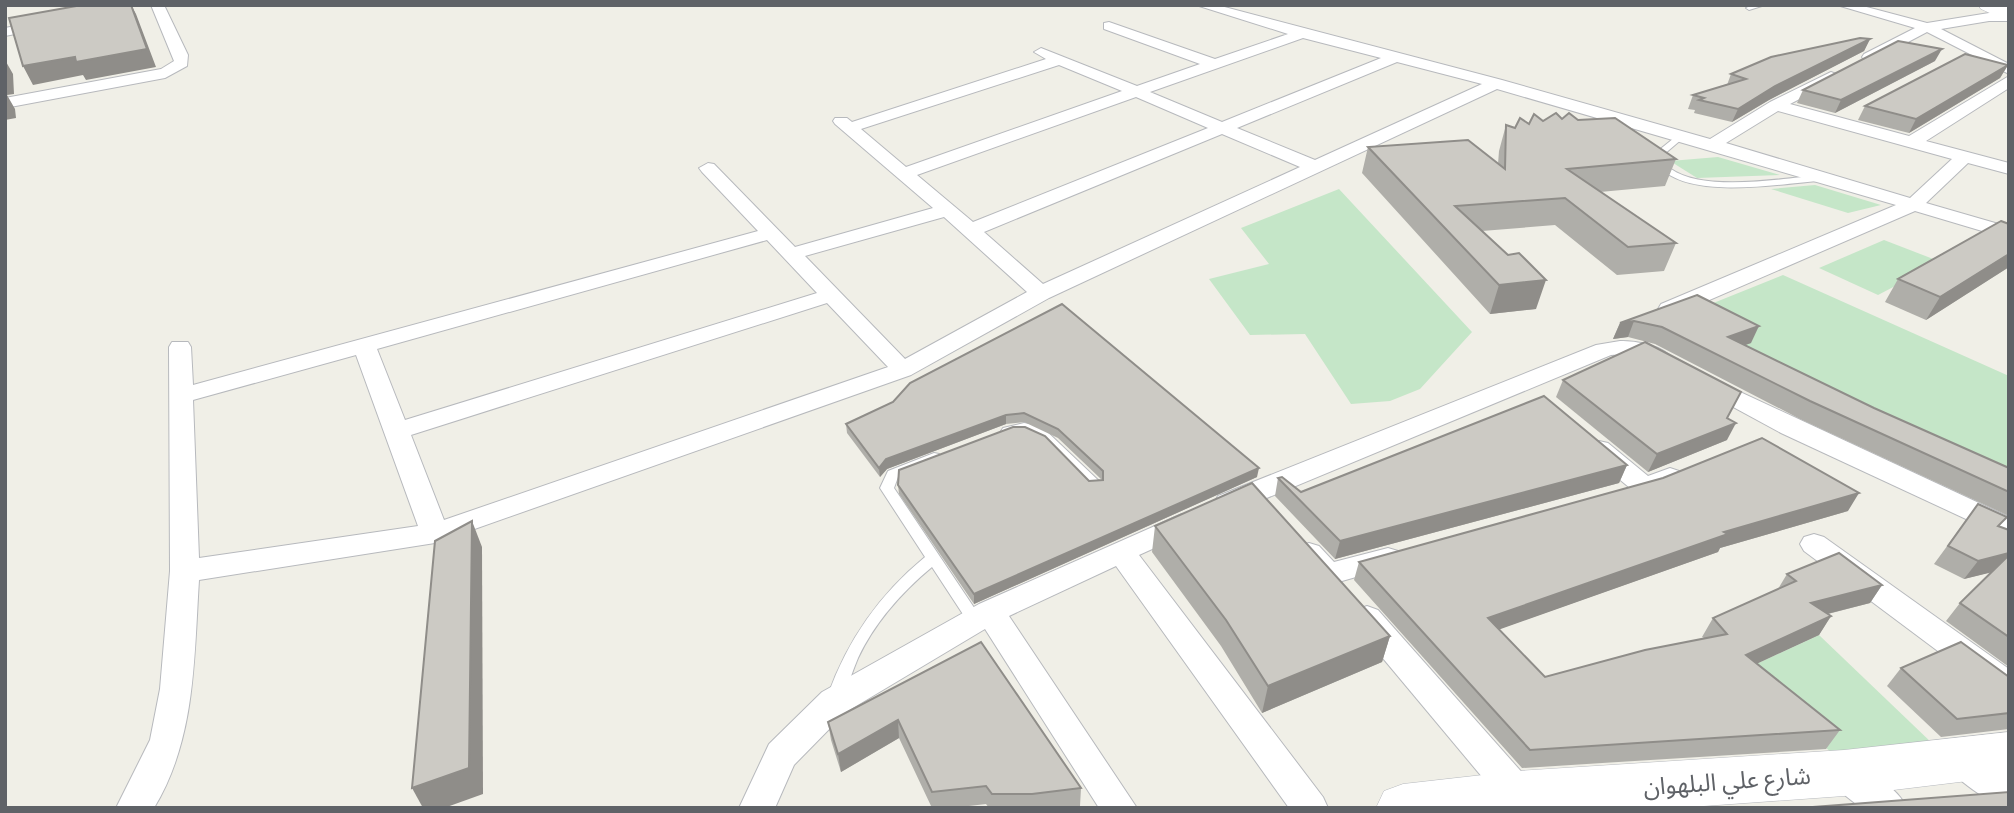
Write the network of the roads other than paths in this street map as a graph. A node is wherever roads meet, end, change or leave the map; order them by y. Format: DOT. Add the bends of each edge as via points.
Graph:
graph roads {
  1 [pos="157,5"];
  2 [pos="1202,5"];
  3 [pos="1762,5"];
  4 [pos="1843,5"];
  5 [pos="1749,8"];
  6 [pos="1957,8"];
  7 [pos="1999,13"];
  8 [pos="56,22"];
  9 [pos="1109,26"];
  10 [pos="1927,27"];
  11 [pos="5,32"];
  12 [pos="1300,34"];
  13 [pos="1974,50"];
  14 [pos="1041,52"];
  15 [pos="1396,57"];
  16 [pos="1059,60"];
  17 [pos="1951,62"];
  18 [pos="1214,64"];
  19 [pos="2009,70"];
  20 [pos="2009,82"];
  21 [pos="1497,83"];
  22 [pos="1137,92"];
  23 [pos="5,103"];
  24 [pos="1776,105"];
  25 [pos="1859,110"];
  26 [pos="1836,122"];
  27 [pos="1222,128"];
  28 [pos="1679,137"];
  29 [pos="1912,142"];
  30 [pos="1710,146"];
  31 [pos="1964,157"];
  32 [pos="1316,167"];
  33 [pos="708,168"];
  34 [pos="2009,169"];
  35 [pos="903,174"];
  36 [pos="1819,178"];
  37 [pos="1913,205"];
  38 [pos="947,210"];
  39 [pos="971,230"];
  40 [pos="771,233"];
  41 [pos="2009,233"];
  42 [pos="791,254"];
  43 [pos="1041,293"];
  44 [pos="831,295"];
  45 [pos="1659,313"];
  46 [pos="364,345"];
  47 [pos="180,347"];
  48 [pos="903,370"];
  49 [pos="181,396"];
  50 [pos="397,431"];
  51 [pos="999,433"];
  52 [pos="1583,435"];
  53 [pos="950,451"];
  54 [pos="1693,467"];
  55 [pos="1095,485"];
  56 [pos="1271,512"];
  57 [pos="2009,529"];
  58 [pos="435,533"];
  59 [pos="1814,544"];
  60 [pos="1121,552"];
  61 [pos="1409,552"];
  62 [pos="933,558"];
  63 [pos="185,571"];
  64 [pos="1328,574"];
  65 [pos="982,616"];
  66 [pos="2009,687"];
  67 [pos="834,702"];
  68 [pos="2009,754"];
  69 [pos="1957,758"];
  70 [pos="1844,773"];
  71 [pos="2009,793"];
  72 [pos="1525,801"];
  73 [pos="134,808"];
  74 [pos="757,808"];
  75 [pos="1119,808"];
  76 [pos="1310,808"];
  77 [pos="1403,808"];
  78 [pos="1889,808"];
  1 -- 23 [label="street" via="181,55 177,68"];
  2 -- 12 [label="street"];
  3 -- 5 [label="lane"];
  4 -- 10 [label="street"];
  6 -- 7 [label="street"];
  7 -- 10 [label="street"];
  8 -- 11 [label="street"];
  9 -- 18 [label="street"];
  10 -- 13 [label="street"];
  10 -- 24 [label="street"];
  12 -- 15 [label="street"];
  12 -- 18 [label="street"];
  13 -- 17 [label="street"];
  13 -- 19 [label="street"];
  14 -- 16 [label="street"];
  15 -- 21 [label="street"];
  15 -- 27 [label="street"];
  16 -- 22 [label="street"];
  16 -- 35 [label="street" via="845,124"];
  18 -- 22 [label="street"];
  20 -- 29 [label="street"];
  21 -- 28 [label="street"];
  21 -- 32 [label="street"];
  22 -- 27 [label="street"];
  22 -- 35 [label="street"];
  24 -- 26 [label="street"];
  24 -- 30 [label="street"];
  25 -- 26 [label="street"];
  26 -- 29 [label="street"];
  27 -- 32 [label="street"];
  27 -- 39 [label="street"];
  28 -- 30 [label="street"];
  28 -- 36 [label="lane" via="1657,155 1668,171 1685,181 1720,184"];
  29 -- 31 [label="street"];
  30 -- 36 [label="street"];
  31 -- 34 [label="street"];
  31 -- 37 [label="street"];
  32 -- 43 [label="street"];
  33 -- 40 [label="street"];
  35 -- 38 [label="street"];
  36 -- 37 [label="street"];
  37 -- 41 [label="street"];
  37 -- 45 [label="street"];
  38 -- 39 [label="street"];
  38 -- 42 [label="street"];
  39 -- 43 [label="street"];
  40 -- 42 [label="street"];
  40 -- 46 [label="street"];
  42 -- 44 [label="street"];
  43 -- 48 [label="street"];
  44 -- 48 [label="street"];
  44 -- 50 [label="street"];
  46 -- 49 [label="street"];
  46 -- 50 [label="street"];
  47 -- 49 [label="street"];
  48 -- 58 [label="street"];
  49 -- 63 [label="street"];
  50 -- 58 [label="street"];
  51 -- 55 [label="lane" via="1017,427 1037,429"];
  52 -- 54 [label="street" via="1631,490"];
  53 -- 62 [label="lane" via="901,469 887,488"];
  56 -- 57 [label="street" via="1531,393 1604,350 1628,347 1646,351 1778,432"];
  56 -- 60 [label="street"];
  56 -- 64 [label="street"];
  58 -- 63 [label="street"];
  59 -- 66 [label="street"];
  60 -- 65 [label="street"];
  60 -- 76 [label="street"];
  61 -- 64 [label="street"];
  62 -- 65 [label="lane"];
  62 -- 67 [label="lane" via="896,591 865,631"];
  63 -- 73 [label="street" via="176,689 167,740"];
  64 -- 72 [label="street"];
  65 -- 67 [label="street"];
  65 -- 75 [label="street"];
  67 -- 74 [label="street" via="781,755"];
  68 -- 69 [label="street, شارع علي البلهوان"];
  69 -- 70 [label="street, شارع علي البلهوان"];
  69 -- 71 [label="street"];
  70 -- 72 [label="street, شارع علي البلهوان"];
  70 -- 78 [label="street"];
  72 -- 77 [label="street, شارع علي البلهوان"];
}
